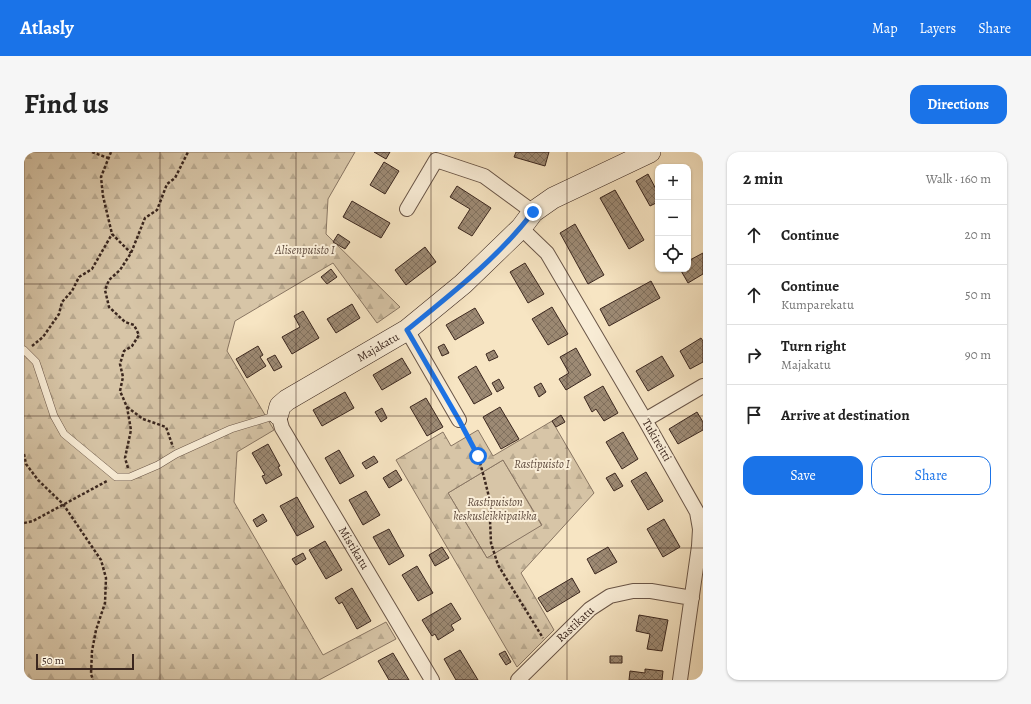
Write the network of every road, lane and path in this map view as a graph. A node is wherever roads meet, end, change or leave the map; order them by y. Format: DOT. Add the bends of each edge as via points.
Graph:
graph roads {
  1 [pos="92,152"];
  2 [pos="111,152"];
  3 [pos="188,152"];
  4 [pos="650,152"];
  5 [pos="108,158"];
  6 [pos="407,209"];
  7 [pos="527,220"];
  8 [pos="112,234"];
  9 [pos="131,253"];
  10 [pos="407,330"];
  11 [pos="25,350"];
  12 [pos="703,386"];
  13 [pos="127,407"];
  14 [pos="278,414"];
  15 [pos="459,420"];
  16 [pos="646,420"];
  17 [pos="24,454"];
  18 [pos="176,454"];
  19 [pos="25,464"];
  20 [pos="116,477"];
  21 [pos="130,477"];
  22 [pos="63,504"];
  23 [pos="24,523"];
  24 [pos="692,598"];
  25 [pos="550,649"];
  26 [pos="93,680"];
  27 [pos="432,680"];
  28 [pos="518,680"];
  29 [pos="680,680"];
  1 -- 5 [label="path"];
  2 -- 5 [label="path"];
  3 -- 9 [label="path" via="175,178 167,184 156,210 145,218"];
  4 -- 7 [label="street, Majakatu" via="552,198"];
  5 -- 8 [label="path" via="101,177"];
  6 -- 7 [label="street, Tukireitti" via="436,160 484,176"];
  7 -- 10 [label="street, Majakatu" via="463,284"];
  7 -- 16 [label="street, Tukireitti"];
  8 -- 9 [label="path"];
  8 -- 11 [label="path" via="92,269 78,277 72,291 62,302 59,314 43,337"];
  9 -- 13 [label="path" via="120,270 109,280 105,290 109,307 125,322 134,324 139,335 132,346 124,351 120,364 123,377 120,391"];
  10 -- 14 [label="street, Majakatu" via="287,400 280,406"];
  10 -- 15 [label="street"];
  11 -- 20 [label="lane" via="36,362 54,416 64,434"];
  12 -- 16 [label="street"];
  13 -- 18 [label="path" via="143,419 166,427"];
  13 -- 21 [label="path" via="131,430 125,458"];
  14 -- 18 [label="lane" via="231,429"];
  14 -- 27 [label="street, Mistikatu" via="282,428"];
  15 -- 25 [label="path" via="478,456 484,476 489,498 491,543 498,564"];
  16 -- 24 [label="street, Tukireitti" via="697,512 700,529"];
  17 -- 19 [label="path"];
  18 -- 21 [label="lane"];
  19 -- 22 [label="path"];
  20 -- 21 [label="lane"];
  20 -- 22 [label="path"];
  22 -- 23 [label="path" via="33,521"];
  22 -- 26 [label="path" via="101,560 106,578 105,603 92,651"];
  24 -- 25 [label="street, Rastikatu" via="651,591 634,591 610,596 590,609"];
  24 -- 29 [label="street, Tukireitti"];
  25 -- 28 [label="street, Rastikatu"];
}
